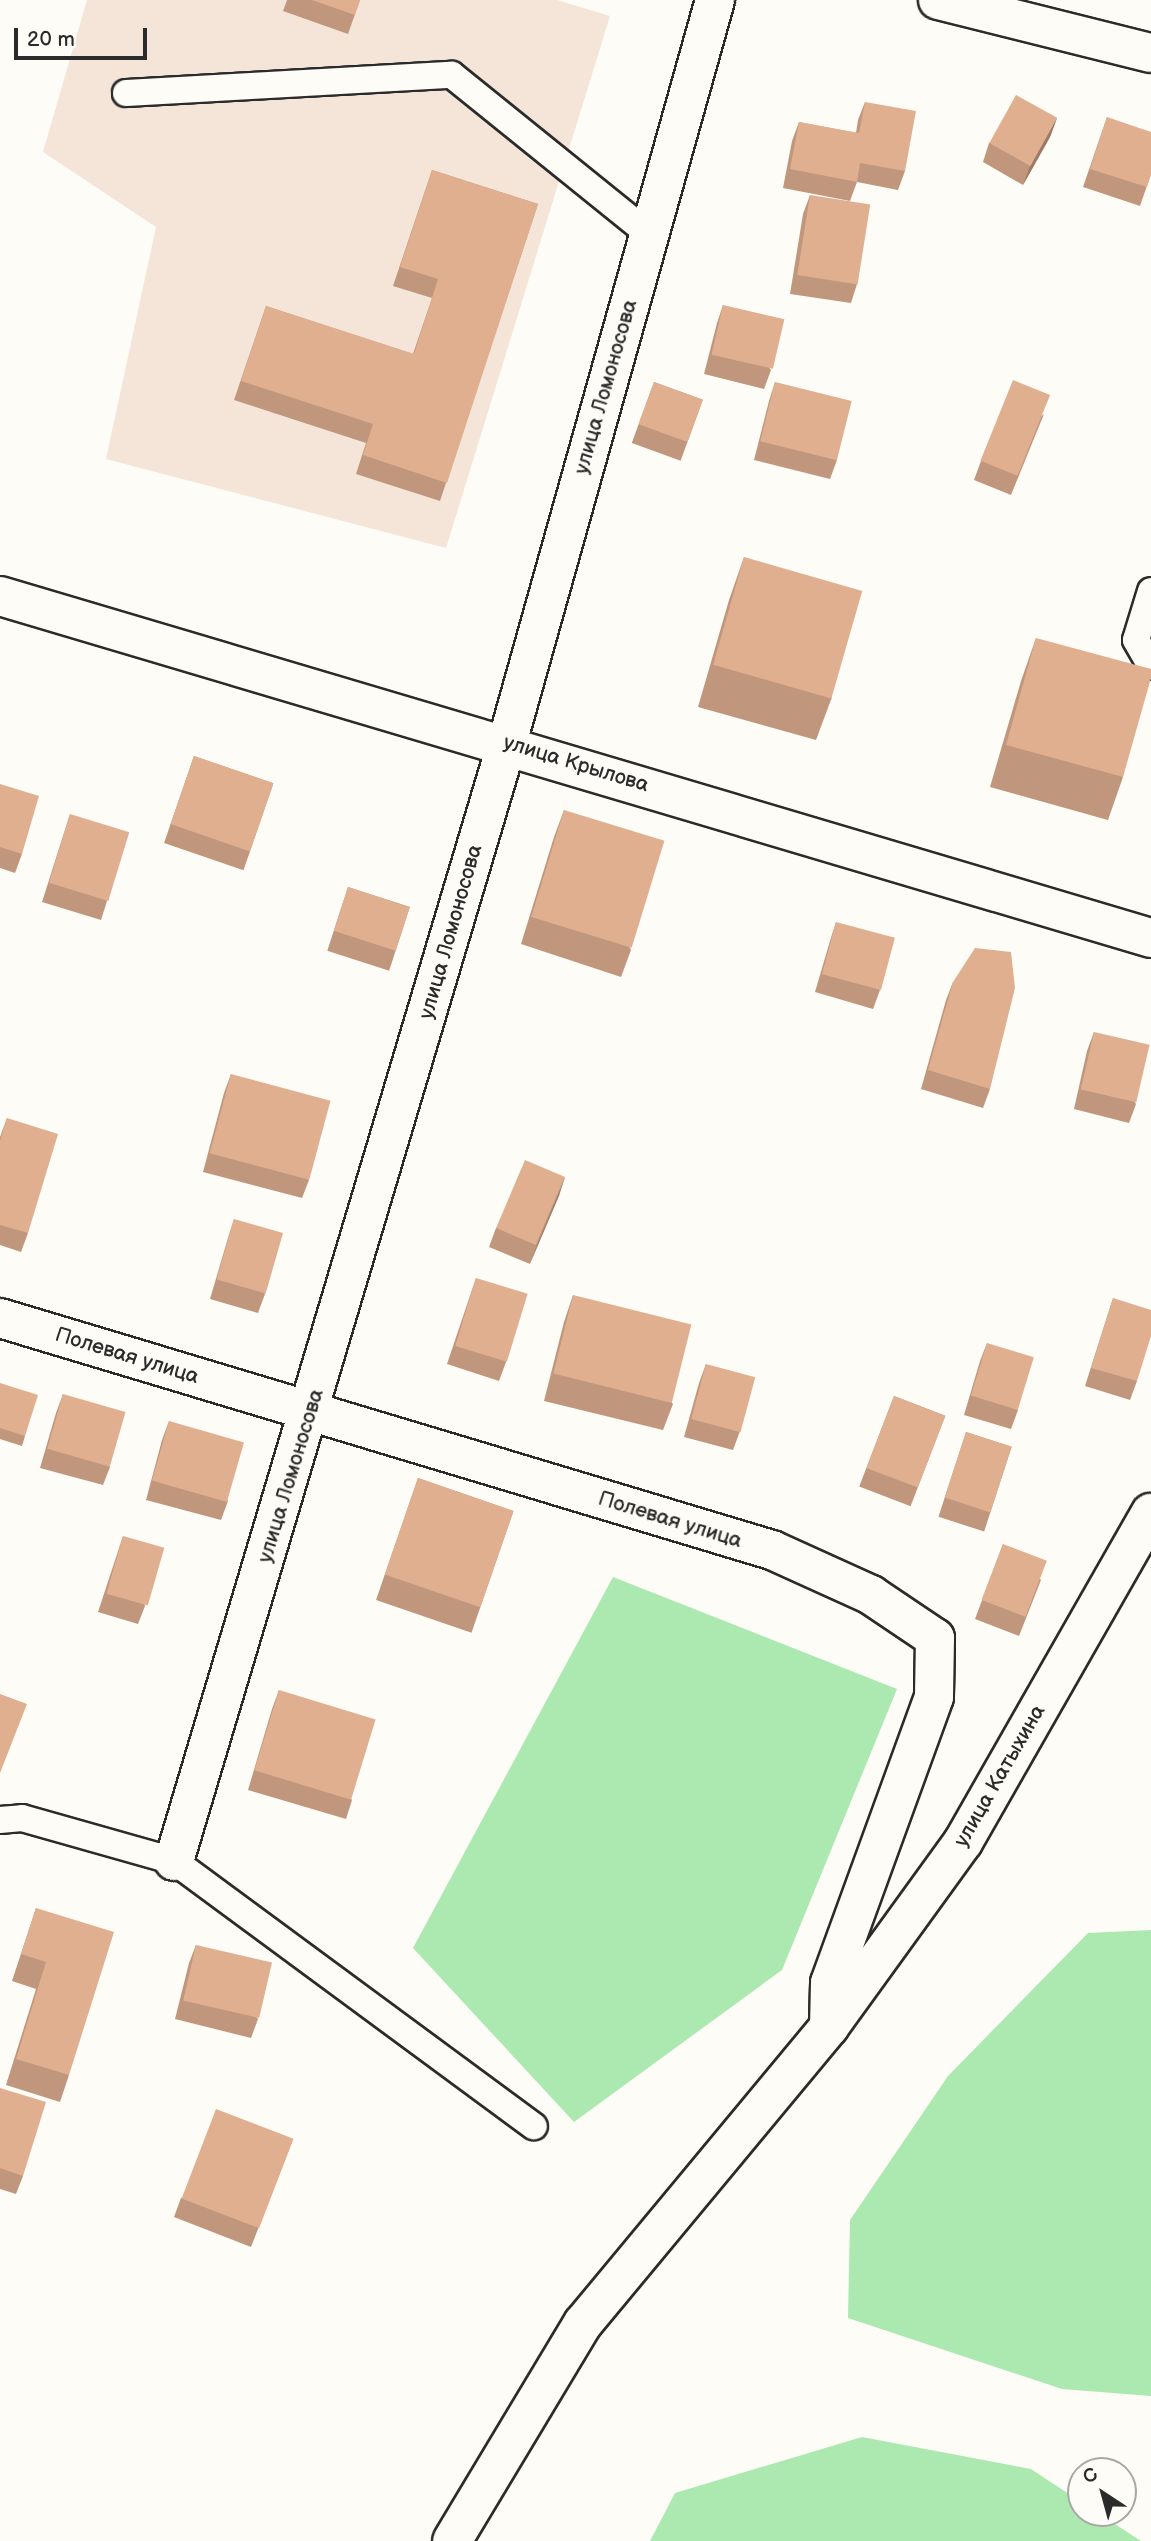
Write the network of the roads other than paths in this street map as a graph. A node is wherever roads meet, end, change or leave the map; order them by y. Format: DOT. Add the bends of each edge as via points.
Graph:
graph roads {
  1 [pos="715,0"];
  2 [pos="938,0"];
  3 [pos="1151,53"];
  4 [pos="126,93"];
  5 [pos="649,234"];
  6 [pos="1151,591"];
  7 [pos="0,596"];
  8 [pos="1151,666"];
  9 [pos="507,743"];
  10 [pos="1151,938"];
  11 [pos="0,1318"];
  12 [pos="311,1412"];
  13 [pos="1151,1513"];
  14 [pos="0,1820"];
  15 [pos="174,1861"];
  16 [pos="829,2027"];
  17 [pos="534,2126"];
  18 [pos="452,2541"];
  1 -- 5 [label="street, улица Ломоносова"];
  2 -- 3 [label="street"];
  4 -- 5 [label="lane" via="452,75"];
  5 -- 9 [label="street, улица Ломоносова"];
  6 -- 8 [label="lane" via="1136,640"];
  7 -- 9 [label="street, улица Крылова"];
  9 -- 10 [label="street, улица Крылова"];
  9 -- 12 [label="street, улица Ломоносова"];
  11 -- 12 [label="street, Полевая улица"];
  12 -- 15 [label="street, улица Ломоносова"];
  12 -- 16 [label="street, Полевая улица" via="772,1550 871,1595 935,1638 934,1697 830,1983"];
  13 -- 16 [label="street, улица Катыхина" via="963,1842"];
  14 -- 15 [label="lane" via="22,1818"];
  15 -- 17 [label="lane"];
  16 -- 18 [label="street, улица Катыхина" via="583,2323"];
}
